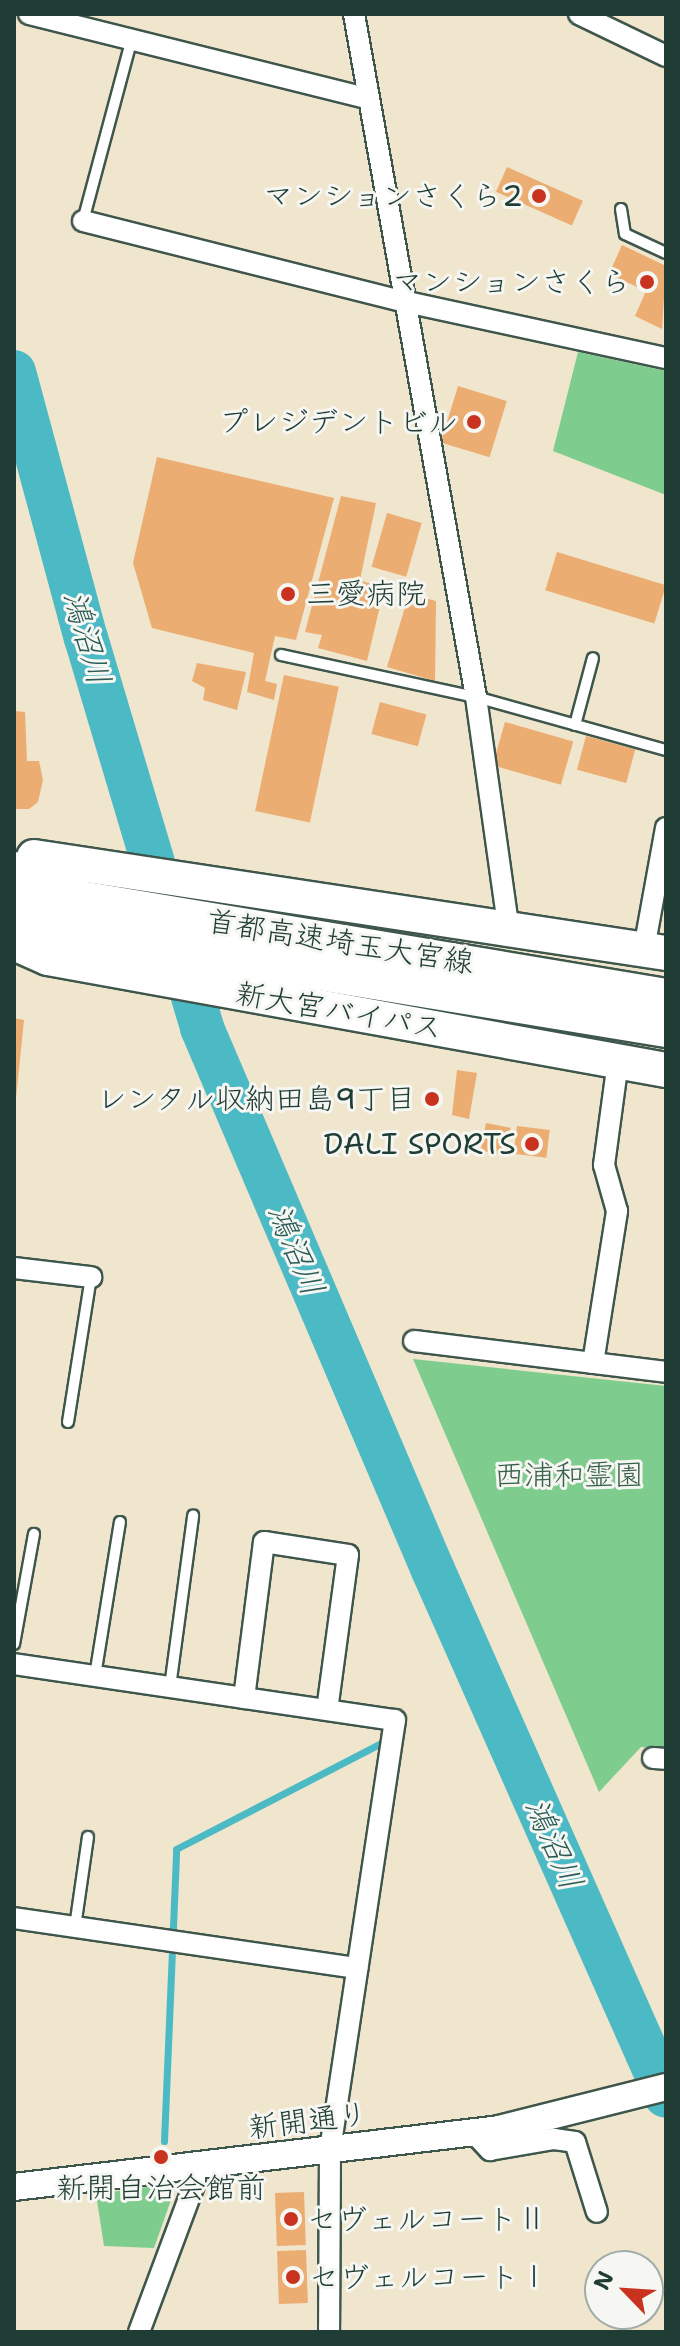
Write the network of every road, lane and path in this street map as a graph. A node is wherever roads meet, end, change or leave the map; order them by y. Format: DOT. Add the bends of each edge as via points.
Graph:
graph roads {
  1 [pos="29,14"];
  2 [pos="354,14"];
  3 [pos="579,14"];
  4 [pos="131,42"];
  5 [pos="666,56"];
  6 [pos="367,98"];
  7 [pos="621,209"];
  8 [pos="83,221"];
  9 [pos="666,253"];
  10 [pos="402,301"];
  11 [pos="666,358"];
  12 [pos="281,655"];
  13 [pos="593,658"];
  14 [pos="476,697"];
  15 [pos="575,725"];
  16 [pos="666,750"];
  17 [pos="666,828"];
  18 [pos="14,860"];
  19 [pos="14,869"];
  20 [pos="105,877"];
  21 [pos="14,888"];
  22 [pos="203,892"];
  23 [pos="14,922"];
  24 [pos="508,926"];
  25 [pos="14,937"];
  26 [pos="14,943"];
  27 [pos="655,951"];
  28 [pos="130,961"];
  29 [pos="225,978"];
  30 [pos="666,985"];
  31 [pos="666,997"];
  32 [pos="666,1029"];
  33 [pos="666,1039"];
  34 [pos="618,1062"];
  35 [pos="666,1070"];
  36 [pos="14,1268"];
  37 [pos="91,1277"];
  38 [pos="414,1341"];
  39 [pos="593,1363"];
  40 [pos="666,1372"];
  41 [pos="68,1422"];
  42 [pos="193,1516"];
  43 [pos="120,1522"];
  44 [pos="34,1534"];
  45 [pos="14,1644"];
  46 [pos="14,1664"];
  47 [pos="95,1676"];
  48 [pos="170,1687"];
  49 [pos="244,1698"];
  50 [pos="327,1710"];
  51 [pos="88,1837"];
  52 [pos="14,1918"];
  53 [pos="75,1927"];
  54 [pos="357,1968"];
  55 [pos="666,2087"];
  56 [pos="473,2132"];
  57 [pos="330,2150"];
  58 [pos="195,2168"];
  59 [pos="14,2187"];
  60 [pos="597,2212"];
  61 [pos="139,2332"];
  62 [pos="329,2332"];
  1 -- 4 [label="street"];
  2 -- 6 [label="street"];
  3 -- 5 [label="street"];
  4 -- 6 [label="street"];
  4 -- 8 [label="lane"];
  6 -- 10 [label="street"];
  7 -- 9 [label="lane" via="625,234"];
  8 -- 10 [label="street"];
  10 -- 11 [label="street"];
  10 -- 14 [label="street"];
  12 -- 14 [label="lane"];
  13 -- 15 [label="lane"];
  14 -- 15 [label="lane"];
  14 -- 24 [label="street"];
  15 -- 16 [label="lane"];
  17 -- 27 [label="street"];
  18 -- 20 [label="highway" via="42,856"];
  19 -- 20 [label="highway"];
  20 -- 22 [label="highway"];
  21 -- 31 [label="highway, 首都高速埼玉大宮線"];
  22 -- 24 [label="highway"];
  22 -- 30 [label="highway"];
  23 -- 32 [label="highway, 首都高速埼玉大宮線"];
  24 -- 27 [label="highway"];
  25 -- 28 [label="highway, 新大宮バイパス"];
  26 -- 28 [label="highway, 新大宮バイパス" via="48,958"];
  28 -- 29 [label="highway, 新大宮バイパス"];
  29 -- 33 [label="highway, 新大宮バイパス"];
  29 -- 34 [label="highway, 新大宮バイパス"];
  34 -- 35 [label="highway, 新大宮バイパス"];
  34 -- 39 [label="street" via="604,1165 617,1211"];
  36 -- 37 [label="street"];
  37 -- 41 [label="lane"];
  38 -- 39 [label="street"];
  39 -- 40 [label="street"];
  42 -- 48 [label="lane"];
  43 -- 47 [label="lane"];
  44 -- 45 [label="lane"];
  46 -- 47 [label="street"];
  47 -- 48 [label="street"];
  48 -- 49 [label="street"];
  49 -- 50 [label="street"];
  49 -- 50 [label="street" via="264,1542 348,1555"];
  50 -- 54 [label="street" via="395,1720"];
  51 -- 53 [label="lane"];
  52 -- 53 [label="street"];
  53 -- 54 [label="street"];
  54 -- 57 [label="street"];
  55 -- 56 [label="street, 新開通り"];
  56 -- 57 [label="street, 新開通り"];
  56 -- 60 [label="street" via="490,2150 554,2139 575,2142"];
  57 -- 58 [label="street, 新開通り"];
  57 -- 62 [label="street"];
  58 -- 59 [label="street, 新開通り"];
  58 -- 61 [label="street" via="195,2182"];
}
